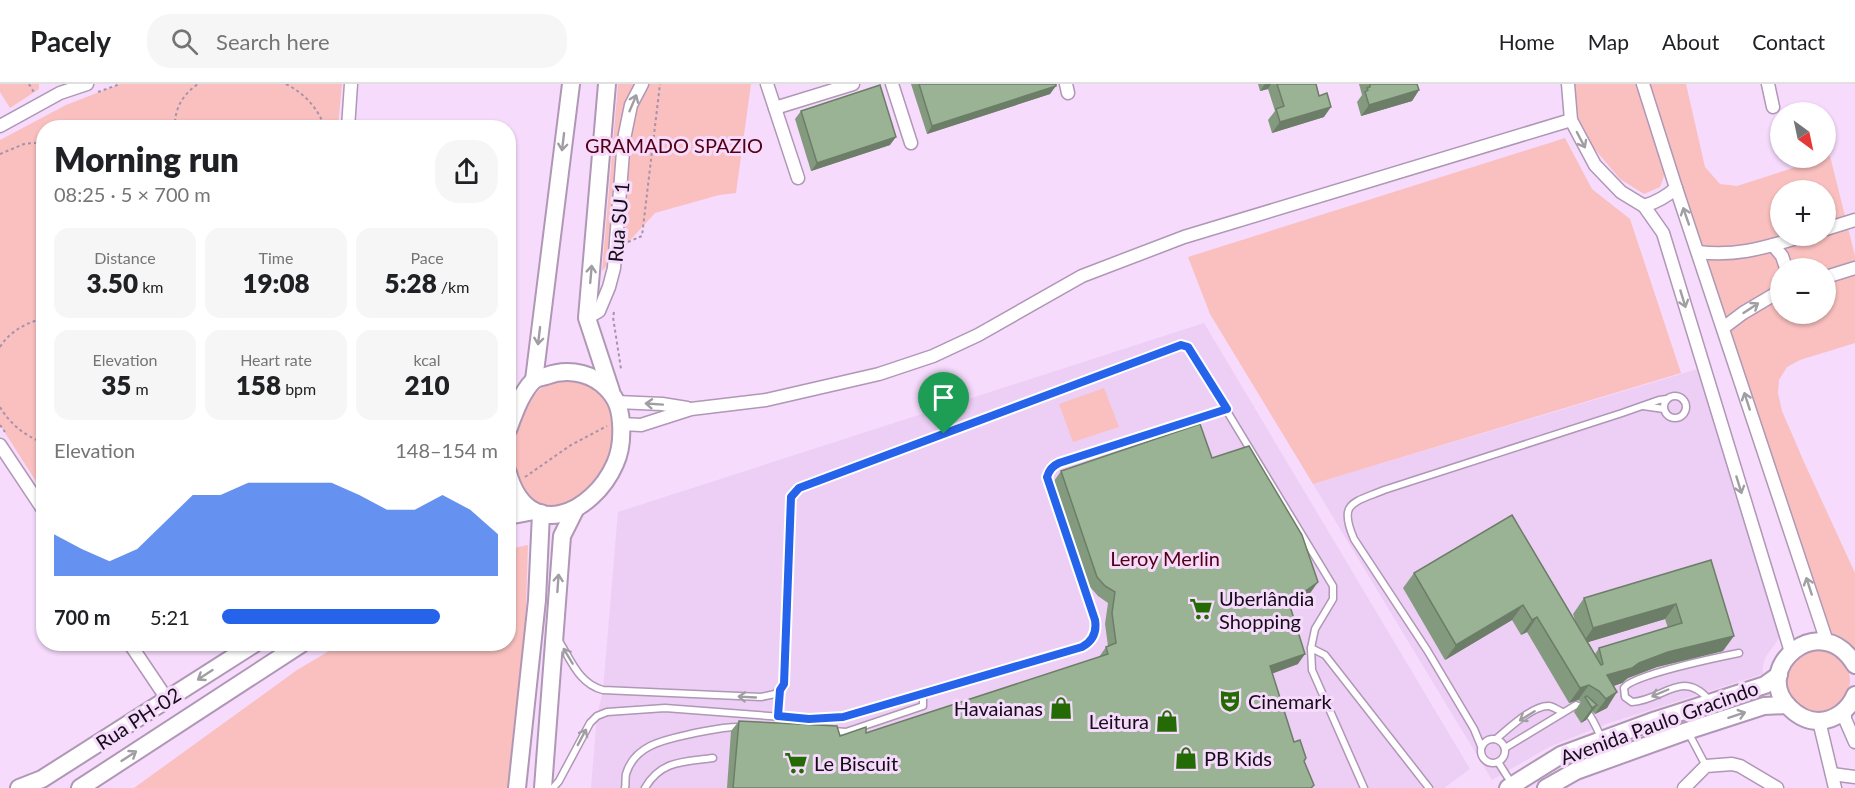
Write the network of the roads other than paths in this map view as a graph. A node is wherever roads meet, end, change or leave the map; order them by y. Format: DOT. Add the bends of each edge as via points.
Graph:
graph roads {
  1 [pos="351,84"];
  2 [pos="571,84"];
  3 [pos="607,84"];
  4 [pos="642,84"];
  5 [pos="766,84"];
  6 [pos="853,84"];
  7 [pos="892,84"];
  8 [pos="1568,84"];
  9 [pos="1643,84"];
  10 [pos="1768,84"];
  11 [pos="58,88"];
  12 [pos="91,88"];
  13 [pos="1772,102"];
  14 [pos="775,108"];
  15 [pos="349,120"];
  16 [pos="1571,120"];
  17 [pos="0,126"];
  18 [pos="911,143"];
  19 [pos="798,178"];
  20 [pos="1676,188"];
  21 [pos="1644,206"];
  22 [pos="1855,220"];
  23 [pos="1836,226"];
  24 [pos="1770,246"];
  25 [pos="1774,246"];
  26 [pos="1698,252"];
  27 [pos="1783,258"];
  28 [pos="1855,268"];
  29 [pos="1836,274"];
  30 [pos="1770,297"];
  31 [pos="587,318"];
  32 [pos="1723,328"];
  33 [pos="534,380"];
  34 [pos="614,397"];
  35 [pos="1667,399"];
  36 [pos="1643,406"];
  37 [pos="516,409"];
  38 [pos="691,409"];
  39 [pos="1227,409"];
  40 [pos="1664,409"];
  41 [pos="621,423"];
  42 [pos="0,446"];
  43 [pos="516,494"];
  44 [pos="36,499"];
  45 [pos="575,510"];
  46 [pos="537,512"];
  47 [pos="516,515"];
  48 [pos="555,635"];
  49 [pos="1827,642"];
  50 [pos="1311,648"];
  51 [pos="135,651"];
  52 [pos="243,651"];
  53 [pos="290,651"];
  54 [pos="1791,652"];
  55 [pos="1739,653"];
  56 [pos="1853,658"];
  57 [pos="1779,675"];
  58 [pos="780,690"];
  59 [pos="923,693"];
  60 [pos="1855,695"];
  61 [pos="167,699"];
  62 [pos="1711,702"];
  63 [pos="1787,705"];
  64 [pos="1845,710"];
  65 [pos="1562,712"];
  66 [pos="778,716"];
  67 [pos="1819,721"];
  68 [pos="753,727"];
  69 [pos="1474,729"];
  70 [pos="822,731"];
  71 [pos="1687,731"];
  72 [pos="1494,739"];
  73 [pos="1602,740"];
  74 [pos="1855,742"];
  75 [pos="1481,746"];
  76 [pos="1505,748"];
  77 [pos="713,758"];
  78 [pos="1498,762"];
  79 [pos="1706,766"];
  80 [pos="1832,774"];
  81 [pos="1855,777"];
  82 [pos="1510,786"];
  83 [pos="1361,787"];
  84 [pos="19,788"];
  85 [pos="80,788"];
  86 [pos="517,788"];
  87 [pos="543,788"];
  88 [pos="553,788"];
  89 [pos="626,788"];
  90 [pos="645,788"];
  91 [pos="1429,788"];
  92 [pos="1546,788"];
  93 [pos="1684,788"];
  94 [pos="1777,788"];
  95 [pos="1835,788"];
  1 -- 15 [label="street"];
  2 -- 33 [label="street, one-way"];
  31 -- 3 [label="street, one-way"];
  31 -- 4 [label="street, Rua SU 1, one-way" via="599,311 614,268 624,139 631,105"];
  5 -- 14 [label="street"];
  6 -- 14 [label="street"];
  7 -- 18 [label="street"];
  8 -- 16 [label="street"];
  9 -- 20 [label="street"];
  10 -- 13 [label="street"];
  11 -- 12 [label="street"];
  11 -- 17 [label="street"];
  14 -- 19 [label="street"];
  16 -- 21 [label="street, one-way" via="1595,165 1621,192"];
  16 -- 38 [label="street" via="1184,237 1082,276 978,335 923,360 766,400"];
  20 -- 21 [label="street"];
  26 -- 20 [label="street, one-way"];
  21 -- 54 [label="street, one-way" via="1663,233"];
  22 -- 23 [label="street"];
  24 -- 26 [label="street" via="1733,254"];
  25 -- 27 [label="street"];
  26 -- 32 [label="street"];
  28 -- 29 [label="street"];
  32 -- 30 [label="street, one-way"];
  31 -- 34 [label="street"];
  49 -- 32 [label="street, one-way"];
  33 -- 34 [label="street" via="574,372 594,378"];
  33 -- 37 [label="street"];
  38 -- 34 [label="street, one-way"];
  34 -- 41 [label="street"];
  35 -- 36 [label="lane"];
  35 -- 40 [label="lane"];
  35 -- 40 [label="lane" via="1680,397 1686,410 1674,418"];
  36 -- 40 [label="lane"];
  36 -- 69 [label="lane" via="1384,490 1358,501 1348,511 1347,521 1354,539"];
  38 -- 41 [label="street" via="641,425"];
  39 -- 50 [label="lane" via="1333,586 1333,599 1315,630"];
  39 -- 58 [label="lane" via="1188,347 1181,345 799,488 791,497 784,684"];
  39 -- 59 [label="lane" via="1054,465 1047,477 1095,620 1092,639 1082,647"];
  41 -- 45 [label="street" via="616,462 604,484"];
  42 -- 44 [label="street"];
  43 -- 46 [label="street"];
  45 -- 46 [label="street" via="549,515"];
  48 -- 45 [label="street, one-way" via="562,536"];
  46 -- 47 [label="street"];
  46 -- 86 [label="street" via="537,600"];
  58 -- 48 [label="lane, one-way" via="768,697 603,690 586,682"];
  48 -- 87 [label="street"];
  49 -- 54 [label="street" via="1814,641"];
  49 -- 56 [label="street"];
  50 -- 83 [label="lane" via="1312,670"];
  50 -- 91 [label="lane" via="1325,654"];
  51 -- 61 [label="street"];
  52 -- 61 [label="street, Rua PH-02, one-way"];
  85 -- 53 [label="street, Rua PH-02, one-way"];
  54 -- 57 [label="street"];
  62 -- 55 [label="lane, one-way" via="1692,686 1674,687 1636,702 1627,699 1624,688 1650,675"];
  57 -- 62 [label="street, Avenida Paulo Gracindo" via="1766,685"];
  57 -- 63 [label="street" via="1781,696"];
  58 -- 66 [label="lane"];
  59 -- 66 [label="lane" via="843,717"];
  59 -- 70 [label="lane" via="923,706 846,732"];
  60 -- 64 [label="street"];
  61 -- 84 [label="street, Rua PH-02" via="42,779"];
  62 -- 73 [label="street, Avenida Paulo Gracindo"];
  63 -- 67 [label="street" via="1796,714"];
  71 -- 63 [label="street, Avenida Paulo Gracindo, one-way" via="1764,706"];
  64 -- 67 [label="street"];
  64 -- 74 [label="street"];
  65 -- 72 [label="lane, one-way" via="1546,706"];
  65 -- 73 [label="lane" via="1576,705 1583,707"];
  65 -- 76 [label="lane"];
  88 -- 66 [label="lane, one-way" via="590,723 607,712 665,708"];
  67 -- 80 [label="street"];
  68 -- 89 [label="lane" via="730,726 661,740 634,759 626,774"];
  69 -- 72 [label="lane"];
  69 -- 75 [label="lane"];
  71 -- 79 [label="lane"];
  71 -- 92 [label="street, Avenida Paulo Gracindo" via="1576,771"];
  72 -- 75 [label="lane"];
  72 -- 76 [label="lane"];
  73 -- 82 [label="street, Avenida Paulo Gracindo" via="1561,755"];
  75 -- 78 [label="lane" via="1485,761"];
  76 -- 78 [label="lane"];
  77 -- 90 [label="lane" via="674,763 661,769"];
  78 -- 82 [label="lane"];
  79 -- 93 [label="street"];
  79 -- 94 [label="street" via="1740,766"];
  80 -- 81 [label="street"];
  80 -- 95 [label="street"];
}
